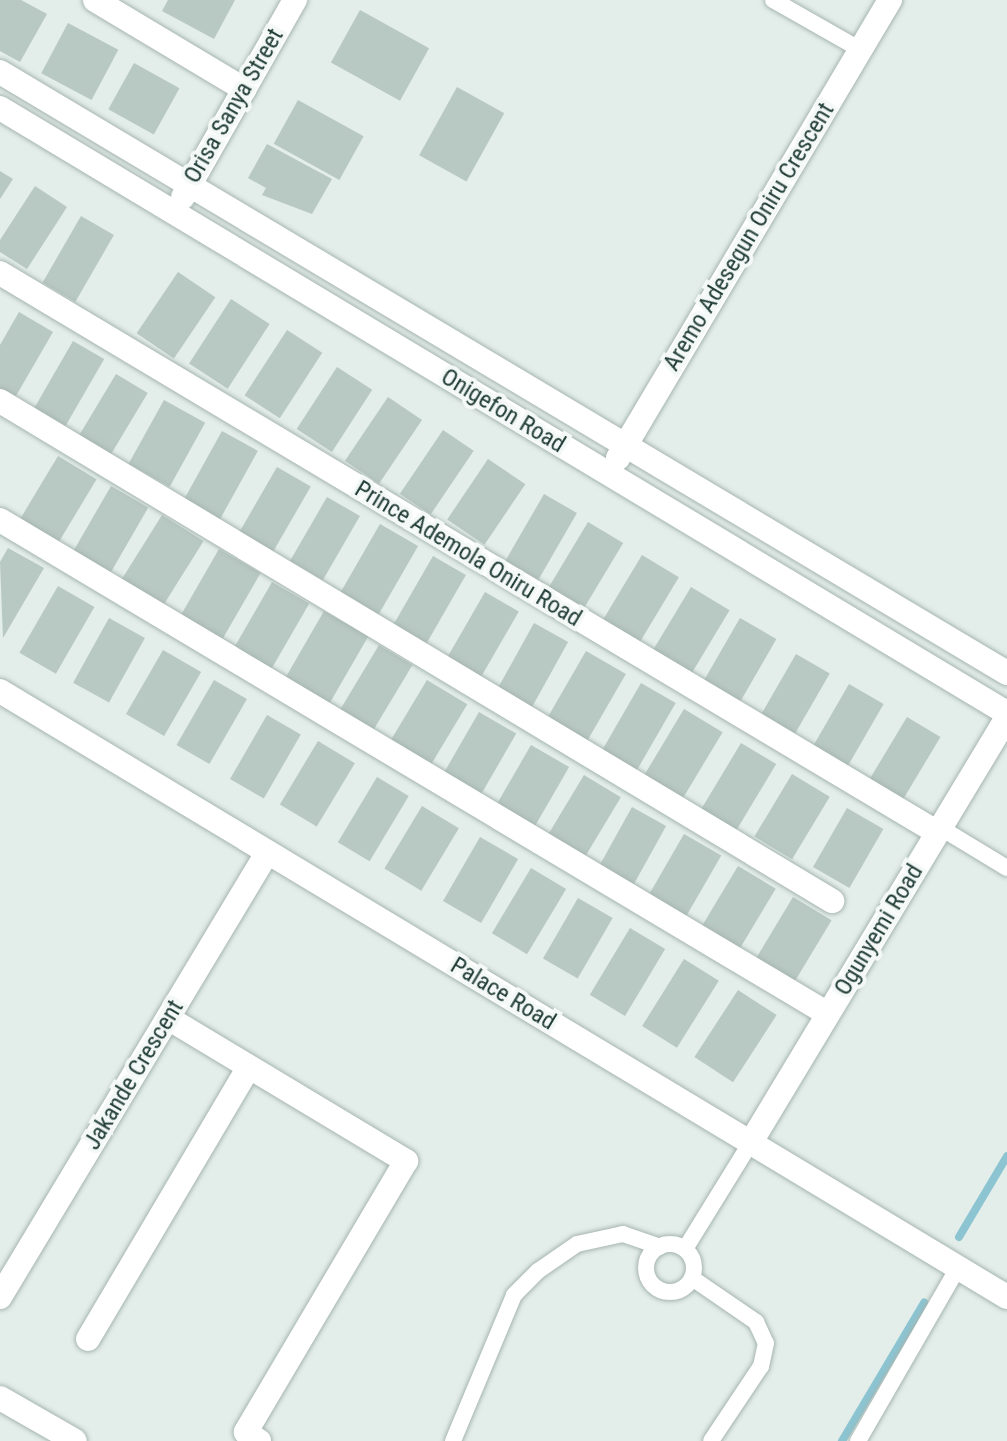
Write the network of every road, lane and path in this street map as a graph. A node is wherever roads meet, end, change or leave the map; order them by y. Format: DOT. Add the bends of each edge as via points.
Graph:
graph roads {
  1 [pos="95,0"];
  2 [pos="295,0"];
  3 [pos="773,0"];
  4 [pos="890,0"];
  5 [pos="861,50"];
  6 [pos="0,72"];
  7 [pos="244,89"];
  8 [pos="0,108"];
  9 [pos="190,185"];
  10 [pos="174,213"];
  11 [pos="0,273"];
  12 [pos="0,401"];
  13 [pos="625,445"];
  14 [pos="608,474"];
  15 [pos="0,520"];
  16 [pos="1007,673"];
  17 [pos="0,691"];
  18 [pos="1007,715"];
  19 [pos="940,830"];
  20 [pos="267,853"];
  21 [pos="1007,868"];
  22 [pos="832,901"];
  23 [pos="828,1014"];
  24 [pos="168,1018"];
  25 [pos="248,1068"];
  26 [pos="751,1142"];
  27 [pos="660,1247"];
  28 [pos="685,1249"];
  29 [pos="958,1268"];
  30 [pos="692,1278"];
  31 [pos="0,1297"];
  32 [pos="1007,1297"];
  33 [pos="88,1339"];
  34 [pos="0,1398"];
  35 [pos="75,1441"];
  36 [pos="259,1441"];
  37 [pos="453,1441"];
  38 [pos="711,1441"];
  39 [pos="858,1441"];
  1 -- 7 [label="street"];
  2 -- 7 [label="street, Orisa Sanya Street"];
  3 -- 5 [label="lane"];
  4 -- 5 [label="street, Aremo Adesegun Oniru Crescent"];
  5 -- 13 [label="street, Aremo Adesegun Oniru Crescent"];
  6 -- 9 [label="street, Onigefon Road"];
  7 -- 9 [label="street, Orisa Sanya Street"];
  8 -- 10 [label="street, Onigefon Road"];
  9 -- 10 [label="street, Orisa Sanya Street"];
  9 -- 13 [label="street, Onigefon Road"];
  10 -- 14 [label="street, Onigefon Road"];
  11 -- 19 [label="street, Prince Ademola Oniru Road"];
  12 -- 22 [label="street"];
  13 -- 14 [label="street, Aremo Adesegun Oniru Crescent"];
  13 -- 16 [label="street, Onigefon Road"];
  14 -- 18 [label="street, Onigefon Road"];
  15 -- 23 [label="street"];
  17 -- 20 [label="street, Palace Road"];
  18 -- 19 [label="street, Ogunyemi Road"];
  19 -- 21 [label="lane"];
  19 -- 23 [label="street, Ogunyemi Road"];
  20 -- 24 [label="street, Jakande Crescent"];
  20 -- 26 [label="street, Palace Road"];
  23 -- 26 [label="street, Ogunyemi Road"];
  24 -- 25 [label="street"];
  24 -- 31 [label="street, Jakande Crescent"];
  25 -- 33 [label="street"];
  25 -- 36 [label="street" via="406,1161 246,1432"];
  26 -- 28 [label="lane"];
  26 -- 29 [label="street, Palace Road"];
  27 -- 28 [label="lane"];
  27 -- 30 [label="lane" via="649,1258 651,1282 672,1291"];
  27 -- 37 [label="lane" via="623,1234 577,1244 538,1271 514,1295"];
  28 -- 30 [label="lane"];
  29 -- 32 [label="street, Palace Road"];
  29 -- 39 [label="lane"];
  30 -- 38 [label="lane" via="756,1322 766,1343 761,1366"];
  34 -- 35 [label="street"];
}
